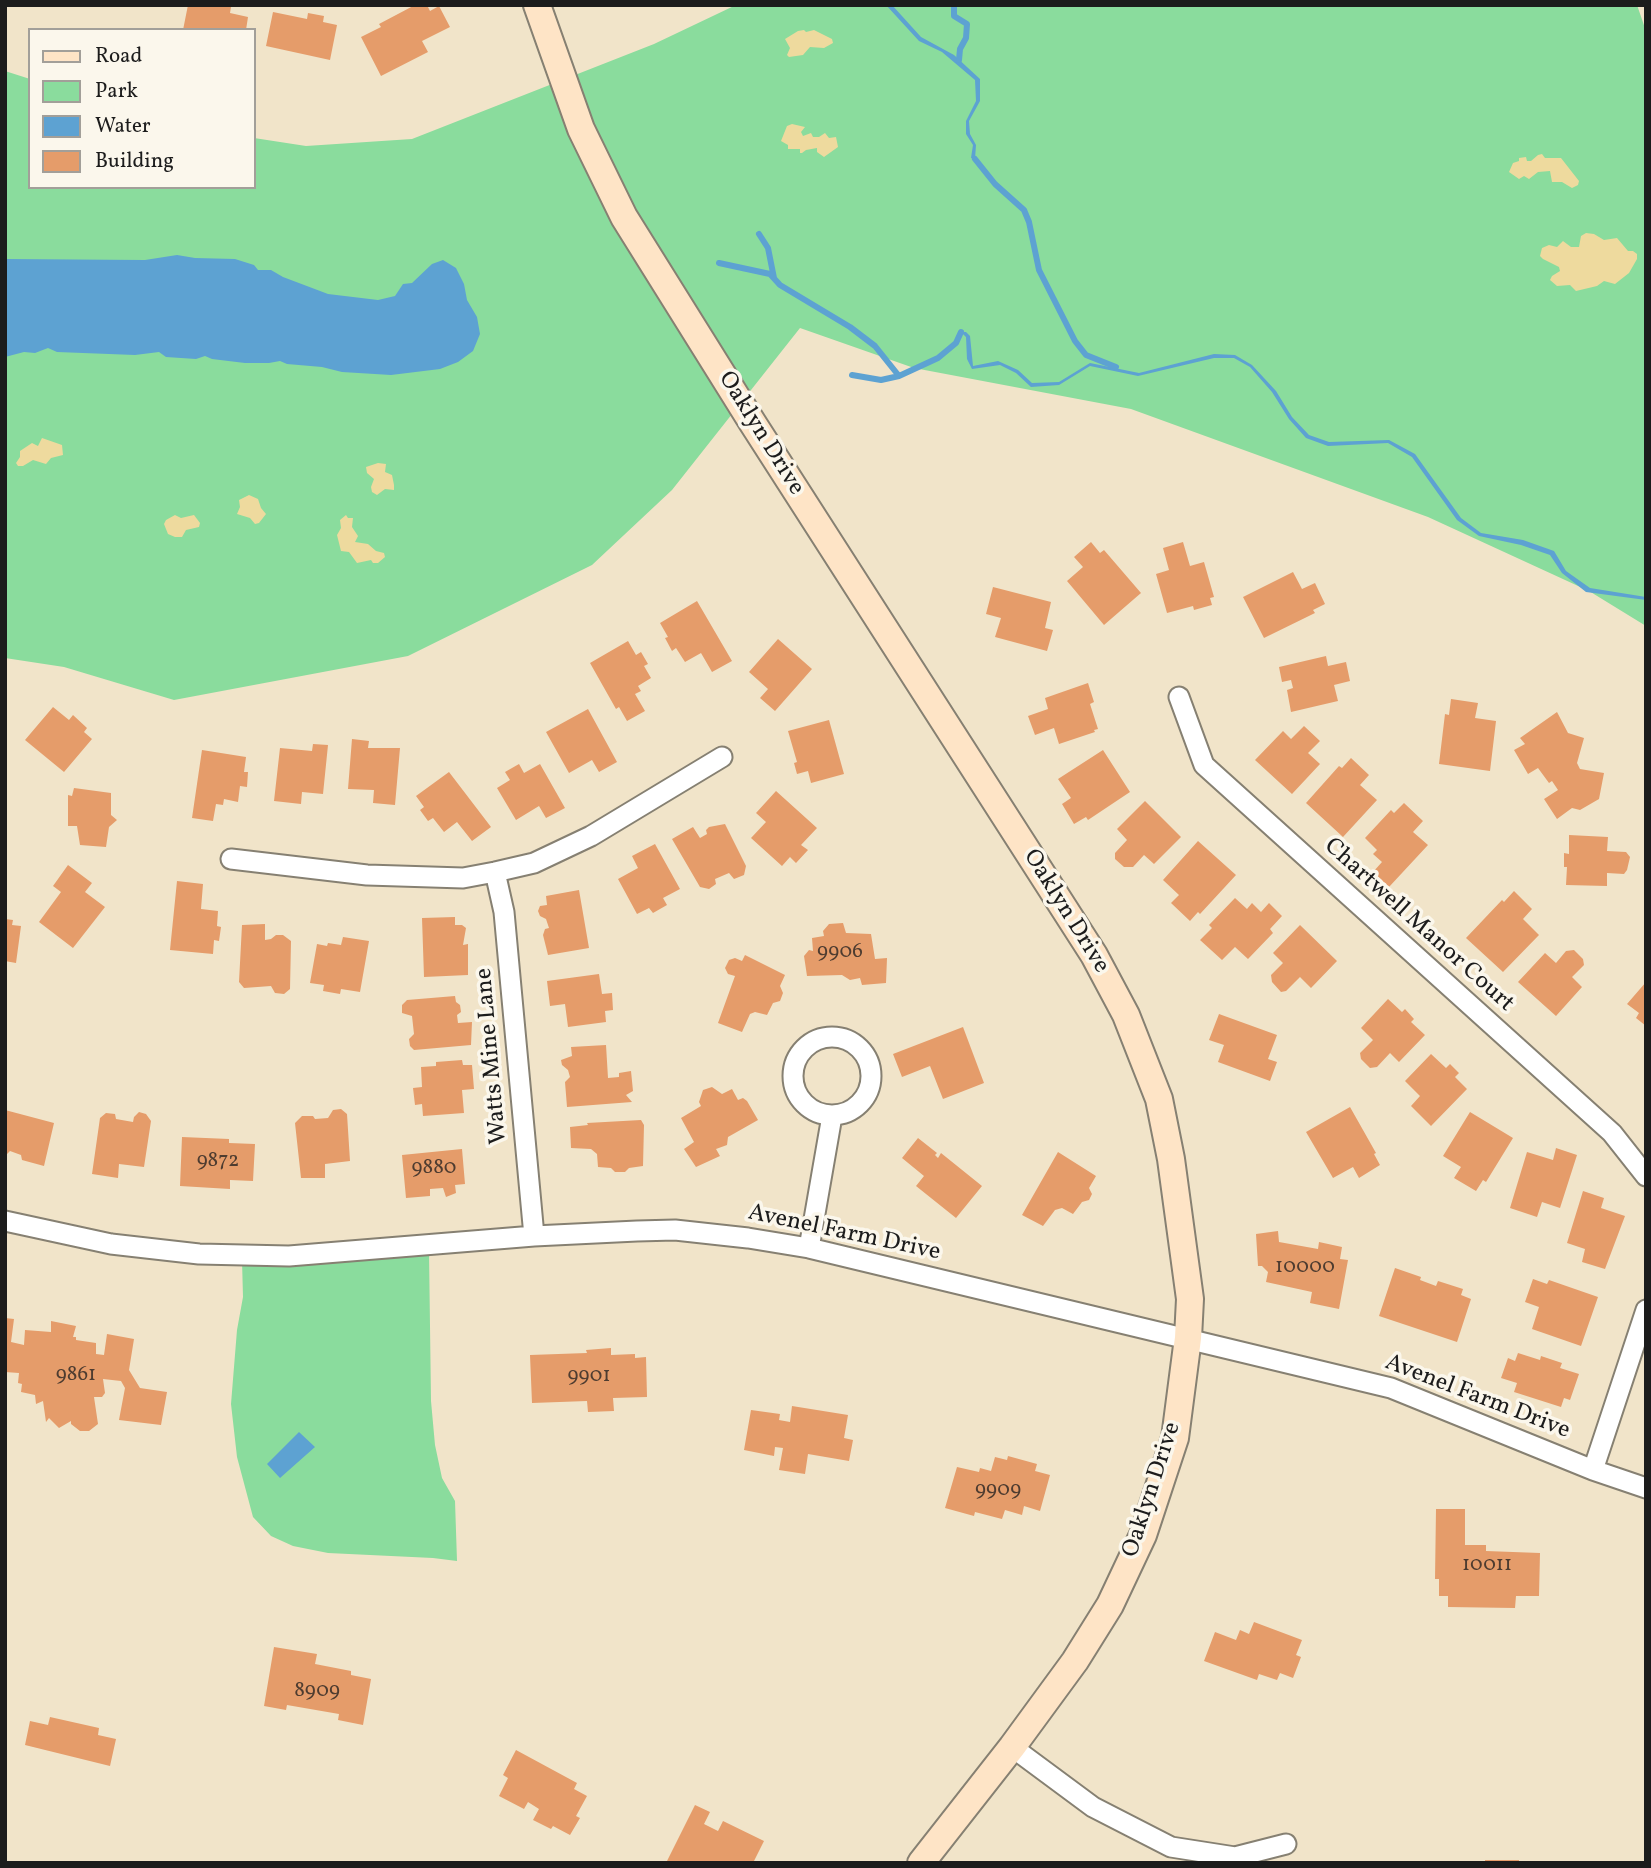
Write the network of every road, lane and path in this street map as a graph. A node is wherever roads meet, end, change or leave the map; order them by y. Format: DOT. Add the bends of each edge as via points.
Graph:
graph roads {
  1 [pos="537,5"];
  2 [pos="1179,697"];
  3 [pos="722,757"];
  4 [pos="231,859"];
  5 [pos="495,872"];
  6 [pos="832,1116"];
  7 [pos="1646,1176"];
  8 [pos="5,1220"];
  9 [pos="534,1236"];
  10 [pos="809,1248"];
  11 [pos="1646,1310"];
  12 [pos="1188,1338"];
  13 [pos="1593,1470"];
  14 [pos="1646,1488"];
  15 [pos="1012,1747"];
  16 [pos="1286,1844"];
  17 [pos="921,1863"];
  1 -- 12 [label="street, Oaklyn Drive" via="581,129 624,217 1094,955 1126,1016 1160,1099 1189,1299"];
  2 -- 7 [label="street, Chartwell Manor Court" via="1205,765 1612,1133"];
  3 -- 5 [label="street" via="591,836 534,863"];
  4 -- 5 [label="street" via="368,875 463,878"];
  5 -- 9 [label="street, Watts Mine Lane" via="503,912"];
  6 -- 6 [label="street" via="844,1114 864,1099 871,1076 855,1045 831,1037 817,1040 797,1058 793,1084 807,1107"];
  6 -- 10 [label="street"];
  8 -- 9 [label="street, Avenel Farm Drive" via="111,1244 199,1254 289,1256"];
  9 -- 10 [label="street, Avenel Farm Drive" via="675,1230"];
  10 -- 12 [label="street, Avenel Farm Drive"];
  11 -- 13 [label="street"];
  12 -- 13 [label="street, Avenel Farm Drive" via="1391,1388"];
  12 -- 15 [label="street, Oaklyn Drive" via="1175,1438 1143,1535 1111,1605"];
  13 -- 14 [label="street, Avenel Farm Drive"];
  15 -- 16 [label="street" via="1093,1807 1171,1847 1235,1857"];
  15 -- 17 [label="street, Oaklyn Drive"];
}
